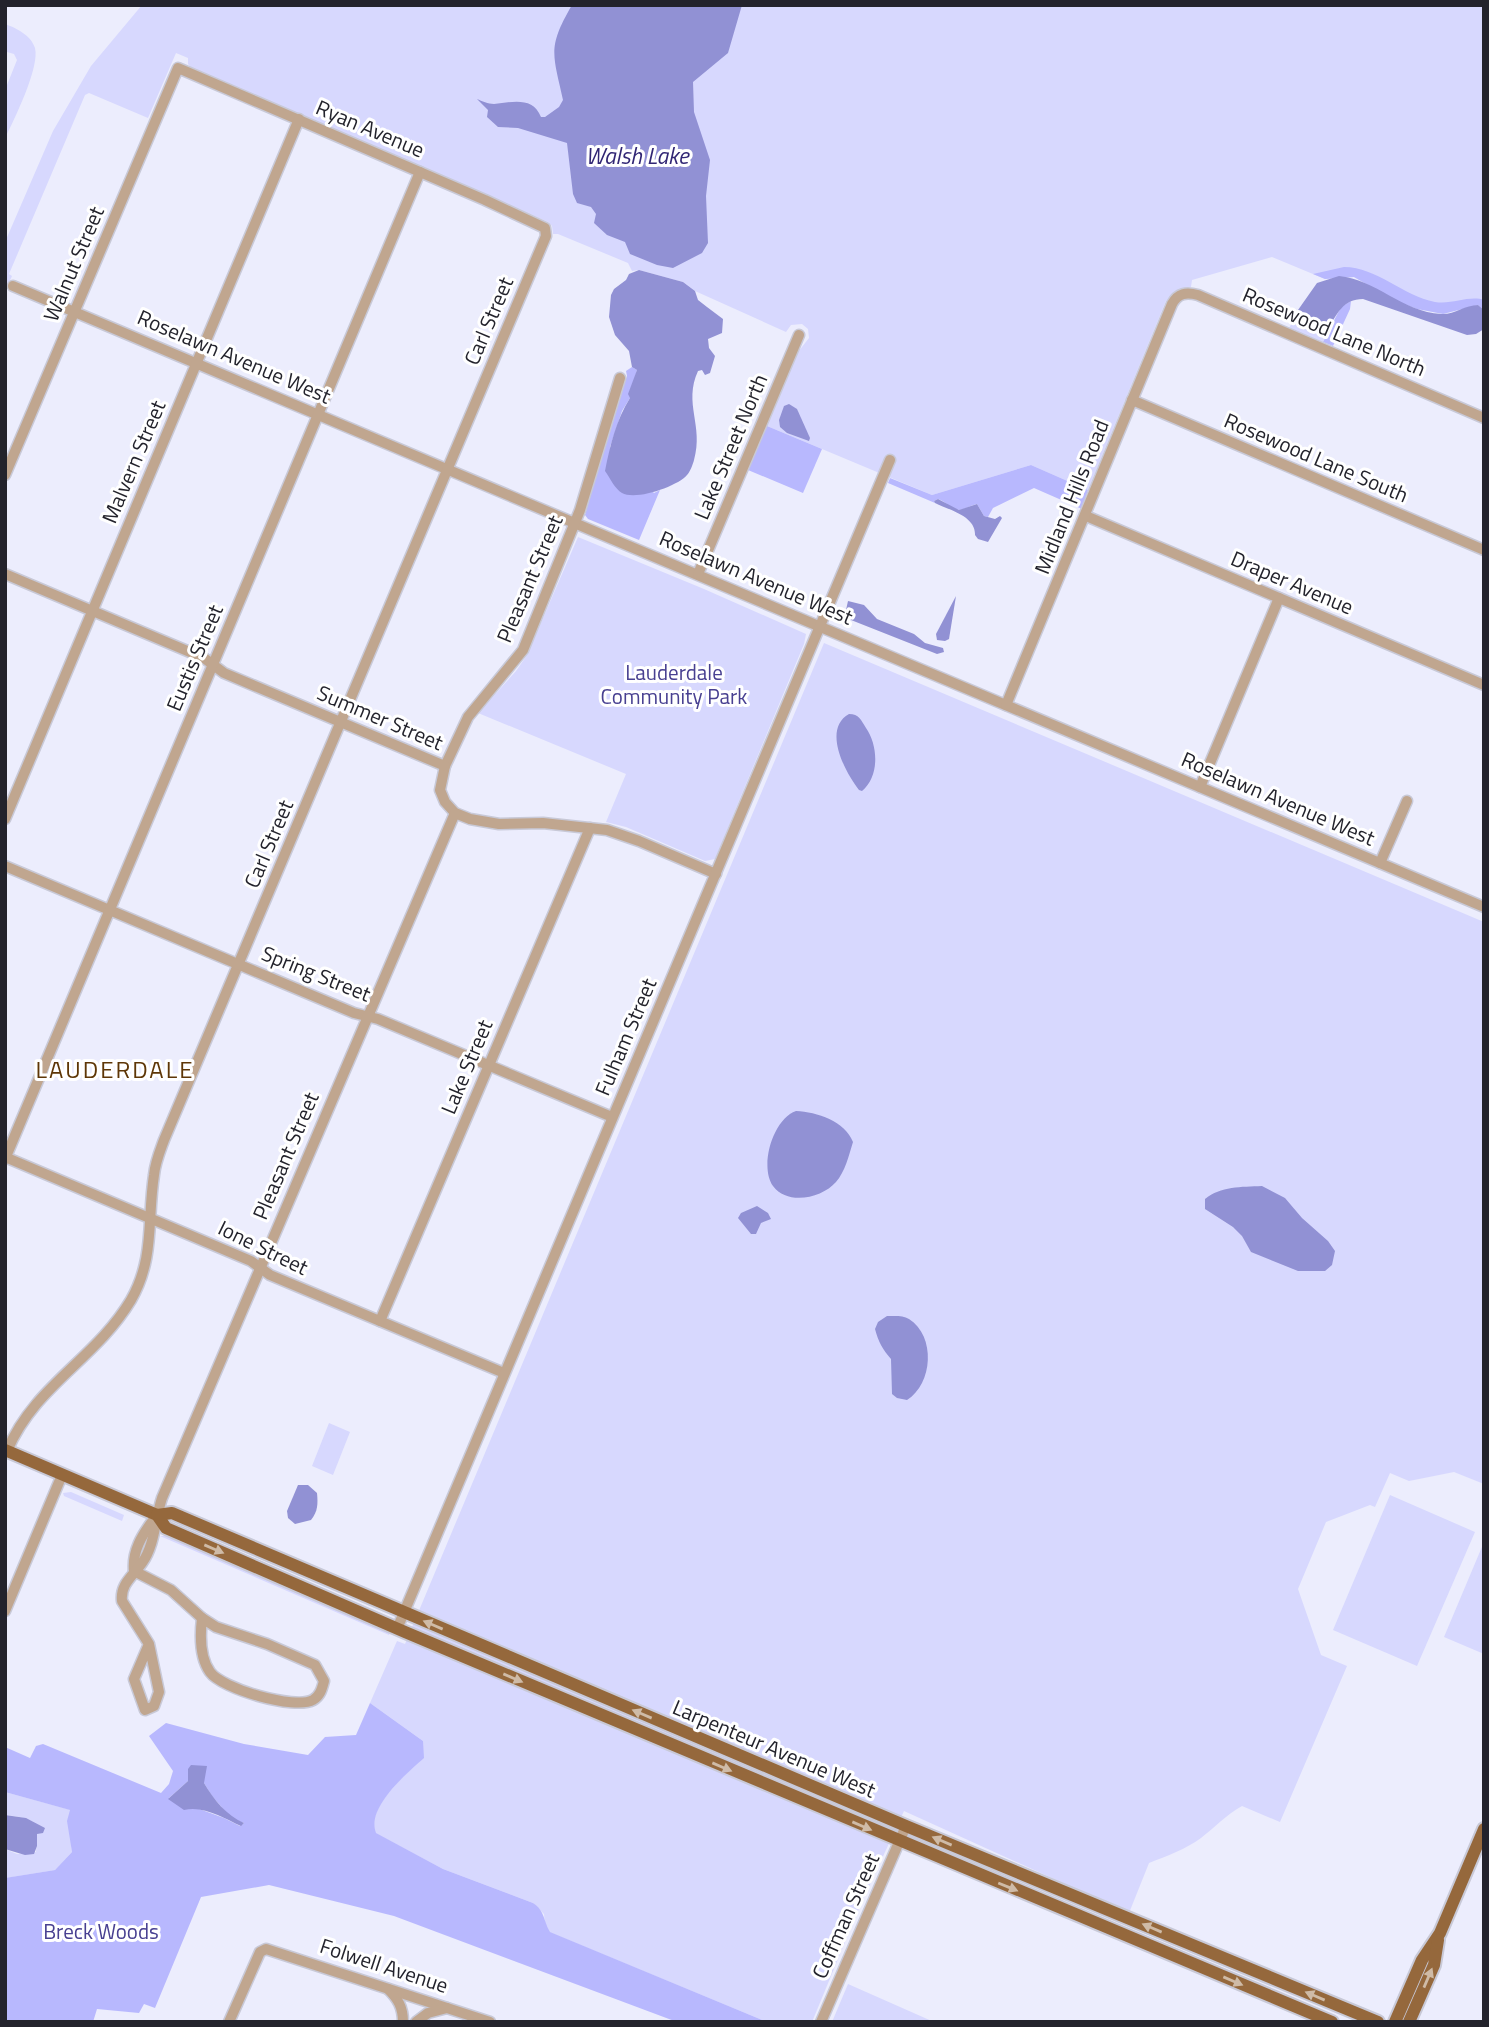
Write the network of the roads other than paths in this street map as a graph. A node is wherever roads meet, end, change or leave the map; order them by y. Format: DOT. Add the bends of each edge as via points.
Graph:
graph roads {
  1 [pos="178,68"];
  2 [pos="299,119"];
  3 [pos="420,172"];
  4 [pos="545,228"];
  5 [pos="13,286"];
  6 [pos="1172,304"];
  7 [pos="75,311"];
  8 [pos="799,335"];
  9 [pos="197,362"];
  10 [pos="620,378"];
  11 [pos="1132,400"];
  12 [pos="319,413"];
  13 [pos="1484,418"];
  14 [pos="890,460"];
  15 [pos="447,468"];
  16 [pos="5,475"];
  17 [pos="1086,516"];
  18 [pos="575,522"];
  19 [pos="1484,550"];
  20 [pos="5,574"];
  21 [pos="698,574"];
  22 [pos="1279,598"];
  23 [pos="92,610"];
  24 [pos="820,626"];
  25 [pos="213,665"];
  26 [pos="1484,685"];
  27 [pos="1006,705"];
  28 [pos="341,721"];
  29 [pos="445,766"];
  30 [pos="1200,787"];
  31 [pos="1407,801"];
  32 [pos="455,813"];
  33 [pos="5,819"];
  34 [pos="590,828"];
  35 [pos="1380,863"];
  36 [pos="5,866"];
  37 [pos="716,874"];
  38 [pos="1484,907"];
  39 [pos="110,911"];
  40 [pos="239,964"];
  41 [pos="367,1016"];
  42 [pos="489,1064"];
  43 [pos="612,1117"];
  44 [pos="6,1158"];
  45 [pos="151,1219"];
  46 [pos="260,1268"];
  47 [pos="380,1321"];
  48 [pos="504,1373"];
  49 [pos="6,1450"];
  50 [pos="62,1475"];
  51 [pos="156,1515"];
  52 [pos="134,1571"];
  53 [pos="5,1611"];
  54 [pos="404,1613"];
  55 [pos="202,1618"];
  56 [pos="397,1629"];
  57 [pos="149,1644"];
  58 [pos="906,1826"];
  59 [pos="1484,1829"];
  60 [pos="899,1842"];
  61 [pos="1440,1933"];
  62 [pos="1215,1954"];
  63 [pos="1209,1971"];
  64 [pos="384,1986"];
  65 [pos="454,2008"];
  66 [pos="488,2021"];
  67 [pos="229,2022"];
  68 [pos="403,2022"];
  69 [pos="416,2022"];
  70 [pos="821,2022"];
  71 [pos="1332,2022"];
  72 [pos="1378,2022"];
  73 [pos="1395,2022"];
  74 [pos="1409,2022"];
  1 -- 2 [label="street, Ryan Avenue"];
  1 -- 7 [label="street, Walnut Street"];
  2 -- 3 [label="street, Ryan Avenue"];
  2 -- 9 [label="street, Malvern Street"];
  3 -- 4 [label="street, Ryan Avenue"];
  3 -- 12 [label="street, Eustis Street"];
  4 -- 15 [label="street, Carl Street" via="546,236"];
  5 -- 7 [label="street, Roselawn Avenue West"];
  6 -- 11 [label="street, Midland Hills Road"];
  6 -- 13 [label="street, Rosewood Lane North" via="1182,294 1198,295"];
  7 -- 9 [label="street, Roselawn Avenue West"];
  7 -- 16 [label="street, Walnut Street"];
  8 -- 21 [label="street, Lake Street North"];
  9 -- 12 [label="street, Roselawn Avenue West"];
  9 -- 23 [label="street, Malvern Street"];
  10 -- 18 [label="street, Pleasant Street"];
  11 -- 17 [label="street, Midland Hills Road"];
  11 -- 19 [label="street, Rosewood Lane South"];
  12 -- 15 [label="street, Roselawn Avenue West"];
  12 -- 25 [label="street, Eustis Street"];
  14 -- 24 [label="street, Fulham Street"];
  15 -- 18 [label="street, Roselawn Avenue West"];
  15 -- 28 [label="street, Carl Street"];
  17 -- 22 [label="street, Draper Avenue"];
  17 -- 27 [label="street, Midland Hills Road"];
  18 -- 21 [label="street, Roselawn Avenue West"];
  18 -- 29 [label="street, Pleasant Street" via="523,650 468,717"];
  20 -- 23 [label="street, Summer Street"];
  21 -- 24 [label="street, Roselawn Avenue West"];
  22 -- 26 [label="street, Draper Avenue"];
  22 -- 30 [label="street"];
  23 -- 25 [label="street, Summer Street"];
  23 -- 33 [label="street, Malvern Street"];
  24 -- 27 [label="street, Roselawn Avenue West"];
  24 -- 37 [label="street, Fulham Street"];
  25 -- 28 [label="street, Summer Street"];
  25 -- 39 [label="street, Eustis Street"];
  27 -- 30 [label="street, Roselawn Avenue West"];
  28 -- 29 [label="street, Summer Street"];
  28 -- 40 [label="street, Carl Street"];
  29 -- 32 [label="street, Summer Street" via="440,790"];
  30 -- 35 [label="street, Roselawn Avenue West"];
  31 -- 35 [label="street"];
  32 -- 34 [label="street" via="491,823"];
  32 -- 41 [label="street, Pleasant Street"];
  34 -- 37 [label="street" via="622,835"];
  34 -- 42 [label="street, Lake Street"];
  35 -- 38 [label="street, Roselawn Avenue West"];
  36 -- 39 [label="street, Spring Street"];
  37 -- 43 [label="street, Fulham Street"];
  39 -- 40 [label="street, Spring Street"];
  39 -- 44 [label="street, Eustis Street"];
  40 -- 41 [label="street, Spring Street"];
  40 -- 45 [label="street, Carl Street" via="157,1160"];
  41 -- 42 [label="street, Spring Street"];
  41 -- 46 [label="street, Pleasant Street"];
  42 -- 43 [label="street, Spring Street"];
  42 -- 47 [label="street, Lake Street"];
  43 -- 48 [label="street, Fulham Street"];
  44 -- 45 [label="street, Ione Street"];
  45 -- 46 [label="street, Ione Street"];
  45 -- 49 [label="street, Carl Street" via="142,1276 121,1315 98,1344 35,1404"];
  46 -- 47 [label="street, Ione Street"];
  46 -- 51 [label="street, Pleasant Street"];
  47 -- 48 [label="street, Ione Street"];
  48 -- 54 [label="street, Fulham Street"];
  49 -- 50 [label="main road, Larpenteur Avenue West"];
  50 -- 51 [label="main road, Larpenteur Avenue West"];
  50 -- 53 [label="street"];
  51 -- 52 [label="street, Pleasant Street" via="153,1538"];
  51 -- 54 [label="main road, Larpenteur Avenue West" via="172,1513"];
  51 -- 56 [label="main road, Larpenteur Avenue West, one-way" via="166,1528"];
  52 -- 55 [label="street" via="171,1590"];
  52 -- 57 [label="street, Pleasant Street" via="121,1593 122,1601"];
  54 -- 56 [label="street, Fulham Street"];
  58 -- 54 [label="main road, Larpenteur Avenue West, one-way"];
  55 -- 55 [label="street" via="200,1636 207,1667 215,1677 279,1700 304,1702 320,1693 324,1681 315,1665"];
  56 -- 60 [label="main road, Larpenteur Avenue West, one-way"];
  57 -- 57 [label="street" via="159,1692 154,1706 145,1710 134,1678"];
  58 -- 60 [label="street, Coffman Street"];
  62 -- 58 [label="main road, Larpenteur Avenue West, one-way"];
  59 -- 61 [label="main road"];
  60 -- 63 [label="main road, Larpenteur Avenue West, one-way"];
  60 -- 70 [label="street, Coffman Street"];
  61 -- 73 [label="main road" via="1422,1960"];
  74 -- 61 [label="main road, one-way" via="1434,1965"];
  62 -- 63 [label="main road"];
  72 -- 62 [label="main road, Larpenteur Avenue West, one-way"];
  63 -- 71 [label="main road, Larpenteur Avenue West, one-way"];
  64 -- 65 [label="street, Folwell Avenue"];
  64 -- 67 [label="street, Folwell Avenue" via="266,1949 260,1952"];
  64 -- 68 [label="street" via="398,2000"];
  65 -- 66 [label="street, Folwell Avenue"];
  65 -- 69 [label="street" via="428,2013"];
}
